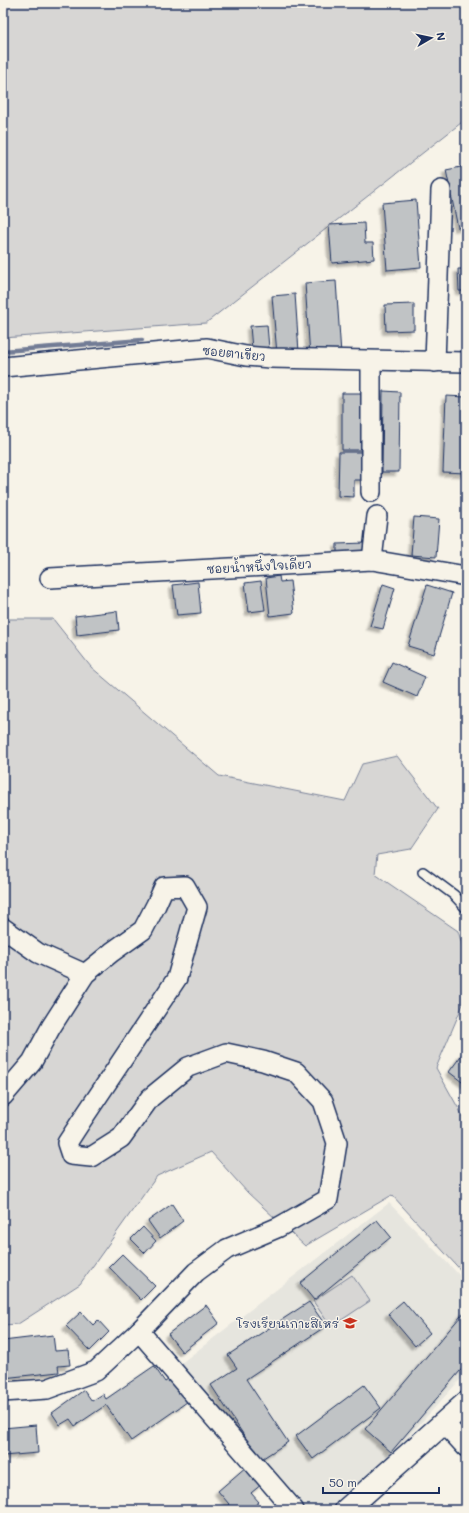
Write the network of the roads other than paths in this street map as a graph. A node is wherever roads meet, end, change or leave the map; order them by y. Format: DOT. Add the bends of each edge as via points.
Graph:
graph roads {
  1 [pos="441,190"];
  2 [pos="371,361"];
  3 [pos="435,362"];
  4 [pos="466,362"];
  5 [pos="3,367"];
  6 [pos="371,492"];
  7 [pos="376,516"];
  8 [pos="372,560"];
  9 [pos="466,576"];
  10 [pos="50,578"];
  11 [pos="424,872"];
  12 [pos="466,908"];
  13 [pos="3,928"];
  14 [pos="85,974"];
  15 [pos="3,1096"];
  16 [pos="139,1331"];
  17 [pos="3,1392"];
  18 [pos="466,1403"];
  19 [pos="444,1423"];
  20 [pos="466,1447"];
  21 [pos="294,1510"];
  22 [pos="346,1510"];
  1 -- 3 [label="street"];
  2 -- 3 [label="street, ซอยตาเขียว"];
  2 -- 5 [label="street, ซอยตาเขียว" via="270,358 207,348"];
  2 -- 6 [label="street"];
  3 -- 4 [label="street, ซอยตาเขียว"];
  7 -- 8 [label="street"];
  8 -- 9 [label="street, ซอยน้ำหนึ่งใจเดียว"];
  8 -- 10 [label="street, ซอยน้ำหนึ่งใจเดียว"];
  11 -- 12 [label="lane" via="454,895"];
  13 -- 14 [label="street" via="38,953"];
  14 -- 15 [label="street" via="32,1062"];
  14 -- 16 [label="street" via="142,930 164,887 185,886 197,907 177,978 67,1144 71,1155 91,1157 121,1138 150,1098 188,1067 226,1053 296,1072 323,1101 337,1143 328,1199 279,1227 227,1249 196,1272"];
  16 -- 17 [label="street" via="96,1371 47,1389"];
  16 -- 21 [label="street"];
  18 -- 19 [label="street"];
  19 -- 20 [label="street"];
  19 -- 22 [label="street"];
}
